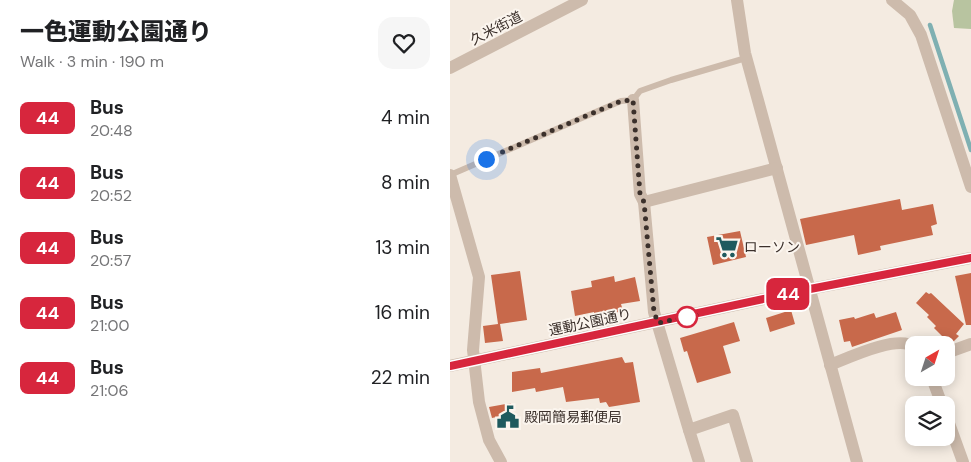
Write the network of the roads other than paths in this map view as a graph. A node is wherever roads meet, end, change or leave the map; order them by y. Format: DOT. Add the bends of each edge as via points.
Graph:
graph roads {
  1 [pos="582,0"];
  2 [pos="737,0"];
  3 [pos="892,0"];
  4 [pos="746,58"];
  5 [pos="450,68"];
  6 [pos="633,100"];
  7 [pos="777,168"];
  8 [pos="450,175"];
  9 [pos="971,187"];
  10 [pos="644,202"];
  11 [pos="971,258"];
  12 [pos="810,289"];
  13 [pos="658,323"];
  14 [pos="905,344"];
  15 [pos="971,344"];
  16 [pos="955,350"];
  17 [pos="476,361"];
  18 [pos="830,365"];
  19 [pos="450,366"];
  20 [pos="689,430"];
  21 [pos="955,440"];
  22 [pos="501,462"];
  23 [pos="699,462"];
  24 [pos="747,462"];
  25 [pos="857,462"];
  26 [pos="963,462"];
  1 -- 5 [label="street, 久米街道"];
  2 -- 4 [label="street"];
  3 -- 9 [label="street" via="910,15 921,35"];
  4 -- 6 [label="lane" via="640,91"];
  4 -- 7 [label="street"];
  6 -- 8 [label="lane" via="621,101"];
  6 -- 10 [label="street" via="640,194"];
  7 -- 10 [label="street"];
  7 -- 12 [label="street"];
  8 -- 17 [label="street" via="479,277 473,350"];
  10 -- 13 [label="street" via="654,312"];
  11 -- 12 [label="street, 運動公園通り"];
  12 -- 13 [label="street, 運動公園通り"];
  12 -- 18 [label="street"];
  13 -- 17 [label="street, 運動公園通り"];
  13 -- 20 [label="street"];
  14 -- 18 [label="street" via="894,343"];
  15 -- 16 [label="street"];
  17 -- 19 [label="street, 運動公園通り"];
  17 -- 22 [label="street" via="482,414 489,440"];
  18 -- 25 [label="street"];
  20 -- 23 [label="street"];
  20 -- 24 [label="street" via="733,415"];
  21 -- 26 [label="street"];
}
